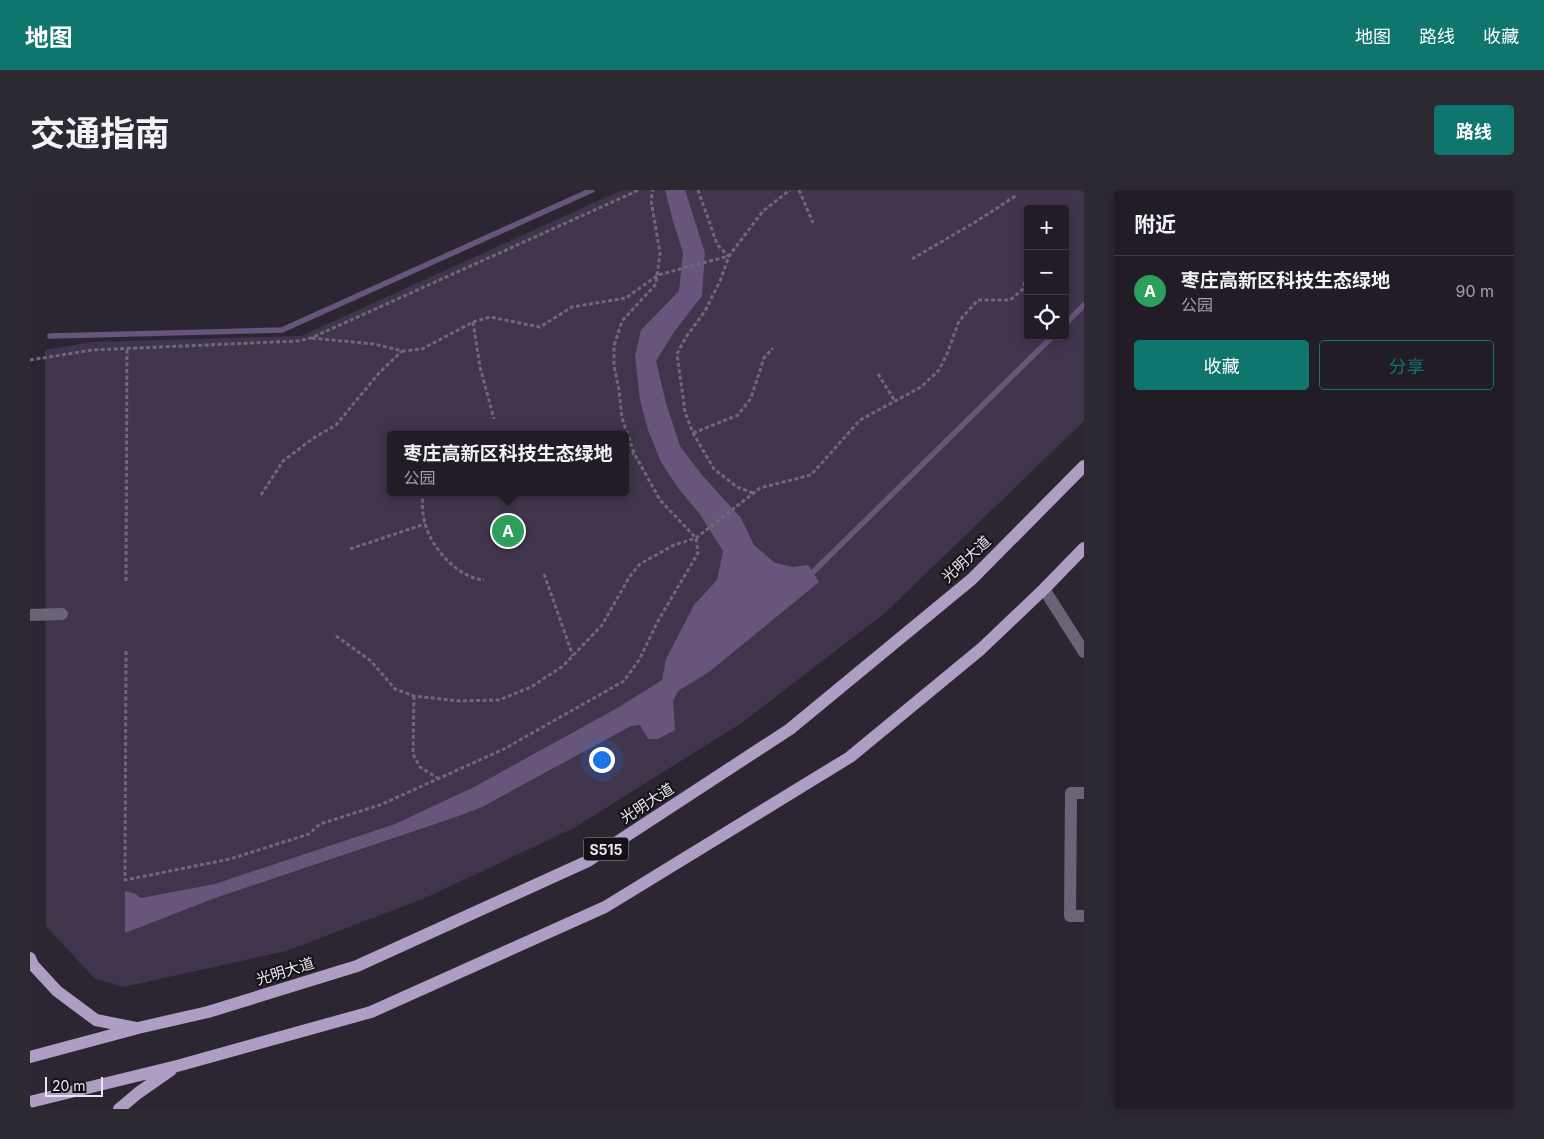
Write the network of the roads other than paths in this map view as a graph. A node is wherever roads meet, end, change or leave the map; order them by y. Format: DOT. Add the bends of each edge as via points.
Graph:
graph roads {
  1 [pos="1084,466"];
  2 [pos="1084,548"];
  3 [pos="1044,589"];
  4 [pos="62,614"];
  5 [pos="30,615"];
  6 [pos="1084,652"];
  7 [pos="1084,793"];
  8 [pos="1084,916"];
  9 [pos="30,958"];
  10 [pos="138,1028"];
  11 [pos="30,1057"];
  12 [pos="178,1066"];
  13 [pos="30,1102"];
  14 [pos="119,1109"];
  1 -- 10 [label="main road, 光明大道 / S515" via="972,579 790,729 588,861 357,966 208,1012"];
  2 -- 3 [label="main road"];
  3 -- 6 [label="street"];
  3 -- 12 [label="main road" via="981,649 850,757 605,907 370,1012"];
  4 -- 5 [label="street"];
  7 -- 8 [label="street" via="1071,793 1070,916"];
  9 -- 10 [label="main road" via="57,991 96,1020"];
  10 -- 11 [label="main road, 光明大道 / S515"];
  12 -- 13 [label="main road"];
  12 -- 14 [label="main road"];
}
